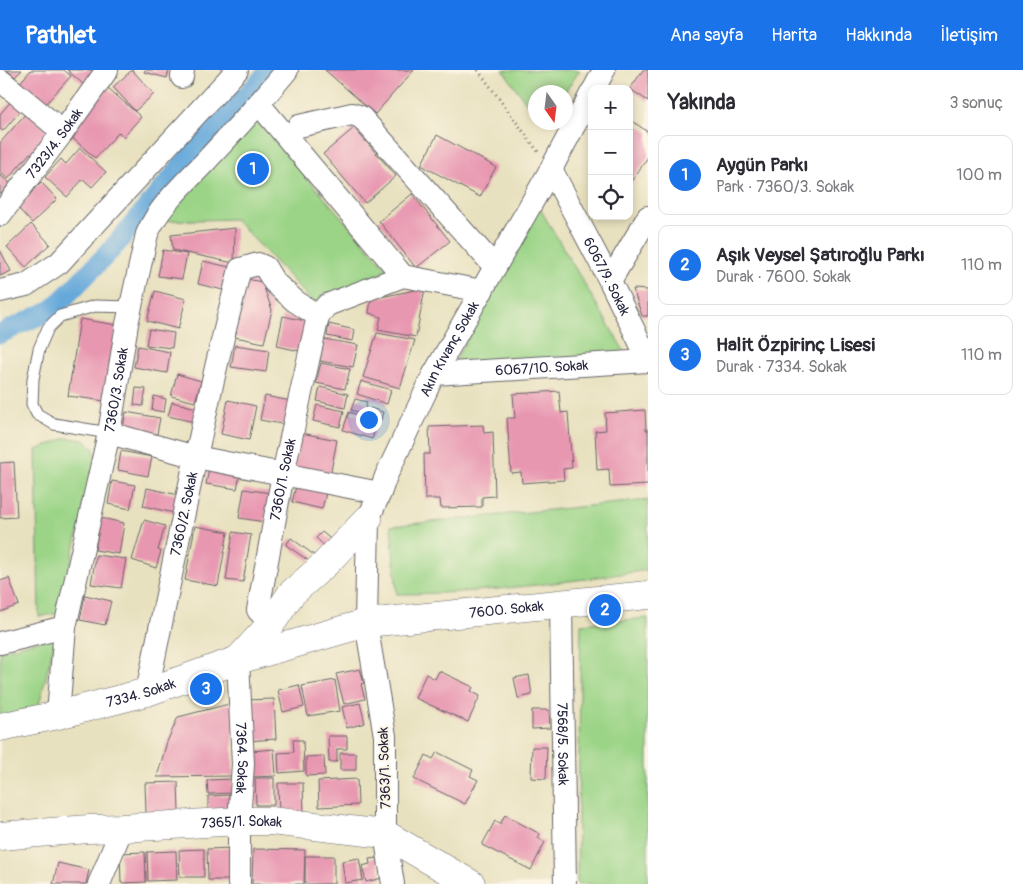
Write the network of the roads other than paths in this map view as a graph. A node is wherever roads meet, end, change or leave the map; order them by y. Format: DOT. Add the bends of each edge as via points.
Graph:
graph roads {
  1 [pos="108,70"];
  2 [pos="236,70"];
  3 [pos="288,70"];
  4 [pos="604,70"];
  5 [pos="0,80"];
  6 [pos="596,85"];
  7 [pos="588,100"];
  8 [pos="259,104"];
  9 [pos="299,126"];
  10 [pos="63,132"];
  11 [pos="551,169"];
  12 [pos="0,215"];
  13 [pos="648,217"];
  14 [pos="495,267"];
  15 [pos="403,276"];
  16 [pos="610,280"];
  17 [pos="0,291"];
  18 [pos="482,291"];
  19 [pos="130,307"];
  20 [pos="316,323"];
  21 [pos="648,360"];
  22 [pos="434,374"];
  23 [pos="109,433"];
  24 [pos="196,457"];
  25 [pos="283,474"];
  26 [pos="380,493"];
  27 [pos="368,519"];
  28 [pos="648,595"];
  29 [pos="561,604"];
  30 [pos="366,623"];
  31 [pos="271,624"];
  32 [pos="66,626"];
  33 [pos="0,643"];
  34 [pos="238,660"];
  35 [pos="147,692"];
  36 [pos="58,715"];
  37 [pos="1,728"];
  38 [pos="239,821"];
  39 [pos="122,828"];
  40 [pos="385,834"];
  41 [pos="0,836"];
  42 [pos="99,884"];
  43 [pos="239,884"];
  44 [pos="393,884"];
  45 [pos="470,884"];
  46 [pos="565,884"];
  1 -- 10 [label="street, 7323/4. Sokak"];
  2 -- 17 [label="street" via="59,263 26,285"];
  3 -- 8 [label="street, 7360/3. Sokak"];
  4 -- 6 [label="street"];
  5 -- 10 [label="street"];
  7 -- 11 [label="street, Akın Kıvanç Sokak"];
  8 -- 15 [label="street"];
  8 -- 19 [label="street, 7360/3. Sokak" via="153,221"];
  9 -- 14 [label="street" via="352,114 361,117"];
  10 -- 12 [label="street, 7323/4. Sokak"];
  11 -- 14 [label="street, Akın Kıvanç Sokak"];
  11 -- 16 [label="street, 6067/9. Sokak"];
  13 -- 16 [label="street"];
  14 -- 18 [label="street, Akın Kıvanç Sokak"];
  15 -- 18 [label="street"];
  15 -- 20 [label="street" via="327,305"];
  16 -- 21 [label="street, 6067/9. Sokak"];
  18 -- 22 [label="street, Akın Kıvanç Sokak"];
  19 -- 23 [label="street, 7360/3. Sokak"];
  19 -- 23 [label="lane" via="95,306 60,316 48,328 39,349 32,404 37,414 54,424"];
  20 -- 24 [label="street, 7360/2. Sokak" via="274,282 265,267 258,264 240,269"];
  20 -- 25 [label="street, 7360/1. Sokak"];
  21 -- 22 [label="street, 6067/10. Sokak"];
  22 -- 26 [label="street, Akın Kıvanç Sokak"];
  23 -- 24 [label="street"];
  23 -- 32 [label="street, 7360/3. Sokak"];
  24 -- 25 [label="street"];
  24 -- 35 [label="street, 7360/2. Sokak"];
  25 -- 26 [label="street"];
  25 -- 31 [label="street, 7360/1. Sokak" via="258,610"];
  26 -- 27 [label="street, Akın Kıvanç Sokak"];
  27 -- 30 [label="street, Akın Kıvanç Sokak"];
  27 -- 31 [label="street" via="291,594"];
  28 -- 29 [label="street, 7600. Sokak"];
  29 -- 30 [label="street, 7600. Sokak"];
  29 -- 46 [label="street, 7568/5. Sokak"];
  30 -- 34 [label="street, 7334. Sokak"];
  30 -- 40 [label="street, 7363/1. Sokak" via="385,736"];
  31 -- 34 [label="street"];
  32 -- 33 [label="street"];
  32 -- 36 [label="street, 7360/3. Sokak"];
  34 -- 35 [label="street, 7334. Sokak"];
  34 -- 38 [label="street, 7364. Sokak" via="243,764"];
  35 -- 36 [label="street, 7334. Sokak"];
  36 -- 37 [label="street, 7334. Sokak"];
  38 -- 39 [label="street, 7365/1. Sokak"];
  38 -- 40 [label="street, 7365/1. Sokak" via="270,821"];
  38 -- 43 [label="street, 7364. Sokak"];
  39 -- 41 [label="street, 7365/1. Sokak"];
  39 -- 42 [label="street"];
  40 -- 44 [label="street, 7363/1. Sokak"];
  40 -- 45 [label="street, 7365/1. Sokak"];
}
